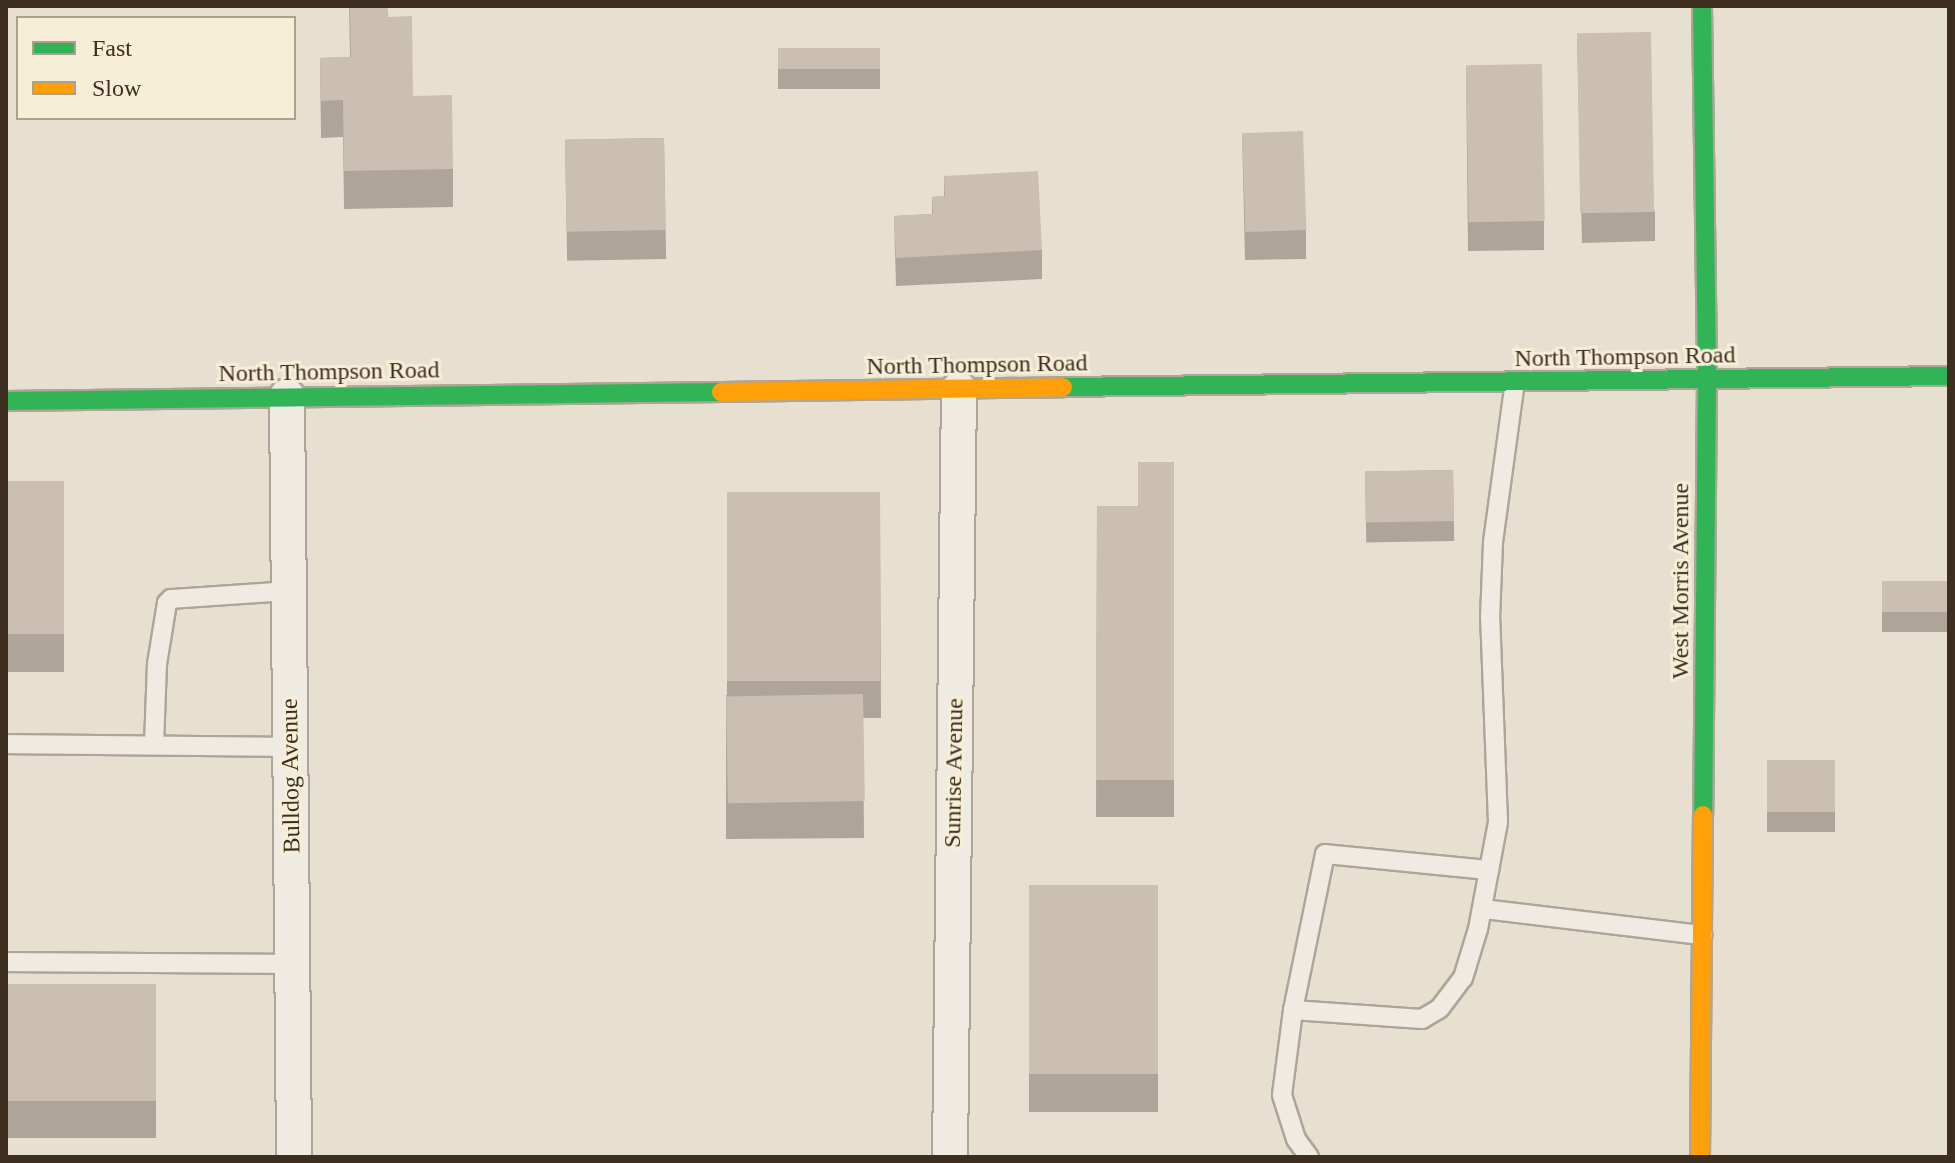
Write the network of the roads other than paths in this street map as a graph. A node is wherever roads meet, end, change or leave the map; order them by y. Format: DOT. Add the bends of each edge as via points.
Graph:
graph roads {
  1 [pos="1702,6"];
  2 [pos="1949,376"];
  3 [pos="1707,380"];
  4 [pos="1515,382"];
  5 [pos="959,389"];
  6 [pos="287,396"];
  7 [pos="6,401"];
  8 [pos="289,591"];
  9 [pos="6,744"];
  10 [pos="154,745"];
  11 [pos="290,747"];
  12 [pos="1489,870"];
  13 [pos="1483,909"];
  14 [pos="1702,935"];
  15 [pos="6,962"];
  16 [pos="292,964"];
  17 [pos="1293,1010"];
  18 [pos="294,1157"];
  19 [pos="950,1157"];
  20 [pos="1309,1157"];
  21 [pos="1700,1157"];
  1 -- 3 [label="main road, West Morris Avenue"];
  2 -- 3 [label="main road, North Thompson Road"];
  3 -- 4 [label="main road, North Thompson Road"];
  3 -- 14 [label="main road, West Morris Avenue"];
  4 -- 5 [label="main road, North Thompson Road"];
  4 -- 12 [label="lane" via="1493,557 1498,822"];
  5 -- 6 [label="main road, North Thompson Road"];
  5 -- 19 [label="street, Sunrise Avenue"];
  6 -- 7 [label="main road, North Thompson Road"];
  6 -- 8 [label="street, Bulldog Avenue"];
  8 -- 10 [label="lane" via="167,603 157,664"];
  8 -- 11 [label="street, Bulldog Avenue"];
  9 -- 10 [label="lane"];
  10 -- 11 [label="lane"];
  11 -- 16 [label="street, Bulldog Avenue"];
  12 -- 13 [label="lane"];
  12 -- 17 [label="lane" via="1325,854"];
  13 -- 14 [label="lane"];
  13 -- 17 [label="lane" via="1463,978 1440,1008 1422,1019"];
  14 -- 21 [label="main road, West Morris Avenue"];
  15 -- 16 [label="lane"];
  16 -- 18 [label="street, Bulldog Avenue"];
  17 -- 20 [label="lane" via="1282,1095 1296,1139"];
}
